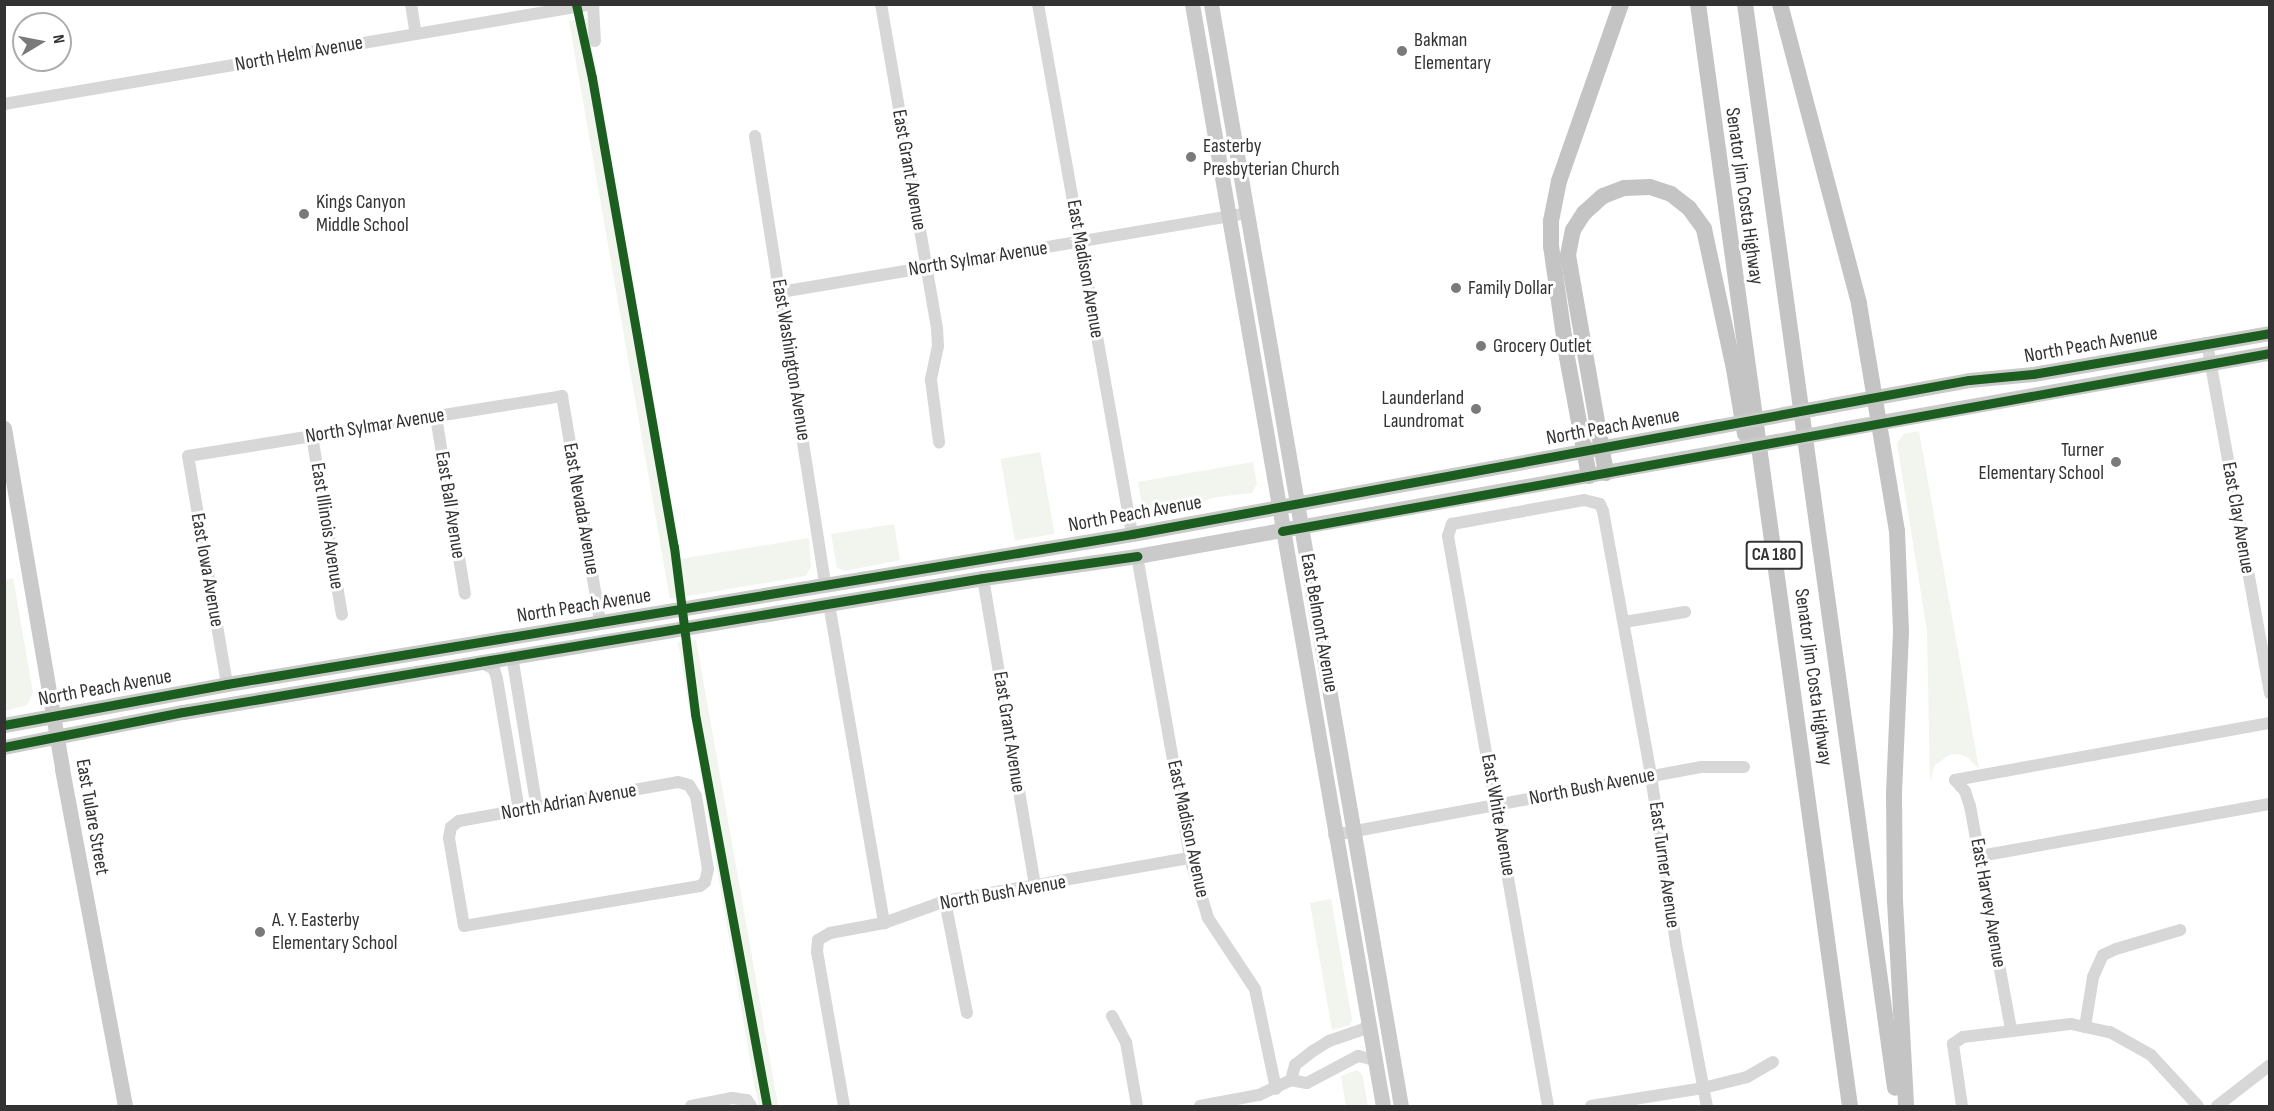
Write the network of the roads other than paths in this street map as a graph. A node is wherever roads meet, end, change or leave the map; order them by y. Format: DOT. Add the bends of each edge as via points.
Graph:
graph roads {
  1 [pos="411,4"];
  2 [pos="593,4"];
  3 [pos="881,4"];
  4 [pos="1038,4"];
  5 [pos="1191,4"];
  6 [pos="1211,4"];
  7 [pos="1621,4"];
  8 [pos="1698,4"];
  9 [pos="1745,4"];
  10 [pos="1780,4"];
  11 [pos="416,34"];
  12 [pos="595,41"];
  13 [pos="4,104"];
  14 [pos="755,136"];
  15 [pos="1247,213"];
  16 [pos="1228,216"];
  17 [pos="1081,242"];
  18 [pos="925,267"];
  19 [pos="781,292"];
  20 [pos="2270,333"];
  21 [pos="2207,343"];
  22 [pos="2270,352"];
  23 [pos="2120,358"];
  24 [pos="2210,362"];
  25 [pos="2062,369"];
  26 [pos="2067,388"];
  27 [pos="562,396"];
  28 [pos="1877,397"];
  29 [pos="2007,399"];
  30 [pos="436,417"];
  31 [pos="1880,422"];
  32 [pos="4,428"];
  33 [pos="312,436"];
  34 [pos="939,442"];
  35 [pos="1601,448"];
  36 [pos="1584,451"];
  37 [pos="188,456"];
  38 [pos="1606,473"];
  39 [pos="1589,476"];
  40 [pos="1297,504"];
  41 [pos="1278,507"];
  42 [pos="1452,524"];
  43 [pos="1301,527"];
  44 [pos="1282,531"];
  45 [pos="1132,534"];
  46 [pos="1085,542"];
  47 [pos="1137,556"];
  48 [pos="983,578"];
  49 [pos="825,584"];
  50 [pos="465,594"];
  51 [pos="829,604"];
  52 [pos="1684,612"];
  53 [pos="342,615"];
  54 [pos="749,616"];
  55 [pos="600,621"];
  56 [pos="1624,622"];
  57 [pos="512,656"];
  58 [pos="478,662"];
  59 [pos="227,684"];
  60 [pos="2270,693"];
  61 [pos="53,716"];
  62 [pos="2270,723"];
  63 [pos="4,725"];
  64 [pos="56,735"];
  65 [pos="4,747"];
  66 [pos="1744,767"];
  67 [pos="1805,768"];
  68 [pos="1651,776"];
  69 [pos="2270,804"];
  70 [pos="1496,805"];
  71 [pos="537,807"];
  72 [pos="519,810"];
  73 [pos="1353,831"];
  74 [pos="1334,835"];
  75 [pos="1980,856"];
  76 [pos="1190,858"];
  77 [pos="1035,887"];
  78 [pos="945,902"];
  79 [pos="884,923"];
  80 [pos="2180,930"];
  81 [pos="968,1013"];
  82 [pos="1112,1016"];
  83 [pos="1368,1023"];
  84 [pos="2085,1027"];
  85 [pos="2011,1030"];
  86 [pos="1375,1059"];
  87 [pos="1773,1062"];
  88 [pos="2270,1065"];
  89 [pos="1291,1080"];
  90 [pos="1703,1088"];
  91 [pos="1276,1089"];
  92 [pos="749,1103"];
  93 [pos="125,1107"];
  94 [pos="691,1107"];
  95 [pos="844,1107"];
  96 [pos="1137,1107"];
  97 [pos="1200,1107"];
  98 [pos="1383,1107"];
  99 [pos="1401,1107"];
  100 [pos="1548,1107"];
  101 [pos="1591,1107"];
  102 [pos="1707,1107"];
  103 [pos="1850,1107"];
  104 [pos="1898,1107"];
  105 [pos="1906,1107"];
  106 [pos="1962,1107"];
  107 [pos="2198,1107"];
  108 [pos="2217,1107"];
  1 -- 11 [label="street"];
  2 -- 11 [label="street, North Helm Avenue"];
  2 -- 12 [label="street"];
  3 -- 18 [label="street, East Grant Avenue"];
  4 -- 17 [label="street, East Madison Avenue"];
  5 -- 16 [label="main road, East Belmont Avenue"];
  6 -- 15 [label="main road, East Belmont Avenue"];
  7 -- 36 [label="highway" via="1559,181 1551,221 1551,246"];
  8 -- 67 [label="highway, Senator Jim Costa Highway / CA 180"];
  9 -- 104 [label="highway, Senator Jim Costa Highway / CA 180"];
  10 -- 28 [label="highway" via="1848,259"];
  11 -- 13 [label="street, North Helm Avenue"];
  14 -- 19 [label="street, East Washington Avenue"];
  15 -- 16 [label="street, North Sylmar Avenue"];
  15 -- 40 [label="main road, East Belmont Avenue"];
  16 -- 17 [label="street, North Sylmar Avenue"];
  16 -- 41 [label="main road, East Belmont Avenue"];
  17 -- 18 [label="street, North Sylmar Avenue"];
  17 -- 45 [label="street, East Madison Avenue"];
  18 -- 19 [label="street, North Sylmar Avenue"];
  18 -- 34 [label="street, East Grant Avenue" via="937,328 938,346 931,380"];
  19 -- 49 [label="street, East Washington Avenue"];
  20 -- 21 [label="main road, North Peach Avenue"];
  21 -- 23 [label="main road, North Peach Avenue"];
  21 -- 24 [label="street, East Clay Avenue"];
  22 -- 24 [label="main road, North Peach Avenue"];
  23 -- 25 [label="main road, North Peach Avenue"];
  23 -- 26 [label="main road" via="2104,369 2070,378"];
  24 -- 26 [label="main road, North Peach Avenue"];
  24 -- 60 [label="street, East Clay Avenue"];
  25 -- 28 [label="main road, North Peach Avenue"];
  25 -- 29 [label="main road" via="2056,378 2026,384"];
  26 -- 29 [label="main road, North Peach Avenue"];
  27 -- 30 [label="street, North Sylmar Avenue"];
  27 -- 55 [label="street, East Nevada Avenue"];
  28 -- 31 [label="highway"];
  28 -- 35 [label="main road, North Peach Avenue, bridge"];
  29 -- 31 [label="main road, North Peach Avenue"];
  30 -- 33 [label="street, North Sylmar Avenue"];
  30 -- 50 [label="street, East Ball Avenue"];
  31 -- 38 [label="main road, North Peach Avenue, bridge"];
  31 -- 105 [label="highway" via="1897,531 1901,586 1894,794 1895,902"];
  32 -- 61 [label="main road, East Tulare Street"];
  33 -- 37 [label="street, North Sylmar Avenue"];
  33 -- 53 [label="street, East Illinois Avenue"];
  35 -- 36 [label="main road, North Peach Avenue"];
  35 -- 38 [label="highway"];
  35 -- 67 [label="highway" via="1569,267 1569,241 1584,213 1603,196 1634,187 1660,189 1689,208 1708,243"];
  36 -- 39 [label="highway"];
  36 -- 40 [label="main road, North Peach Avenue"];
  37 -- 59 [label="street, East Iowa Avenue"];
  38 -- 39 [label="main road, North Peach Avenue"];
  39 -- 43 [label="main road, North Peach Avenue"];
  40 -- 41 [label="main road, North Peach Avenue"];
  40 -- 43 [label="main road, East Belmont Avenue"];
  41 -- 44 [label="main road, East Belmont Avenue"];
  41 -- 45 [label="main road, North Peach Avenue"];
  42 -- 56 [label="street, East Turner Avenue" via="1584,500 1600,504"];
  42 -- 70 [label="street, East White Avenue" via="1448,536"];
  43 -- 44 [label="main road, North Peach Avenue"];
  43 -- 73 [label="main road, East Belmont Avenue"];
  44 -- 47 [label="main road, North Peach Avenue"];
  44 -- 74 [label="main road, East Belmont Avenue"];
  45 -- 46 [label="main road, North Peach Avenue"];
  46 -- 48 [label="main road" via="1064,553 991,567"];
  46 -- 49 [label="main road, North Peach Avenue"];
  47 -- 48 [label="main road, North Peach Avenue"];
  47 -- 76 [label="street, East Madison Avenue"];
  48 -- 51 [label="main road, North Peach Avenue"];
  48 -- 77 [label="street, East Grant Avenue"];
  49 -- 54 [label="main road" via="816,594 768,605"];
  49 -- 55 [label="main road, North Peach Avenue"];
  51 -- 54 [label="main road, North Peach Avenue"];
  51 -- 79 [label="street"];
  52 -- 56 [label="street"];
  54 -- 57 [label="main road, North Peach Avenue"];
  55 -- 57 [label="main road" via="590,632 524,645 515,649"];
  55 -- 59 [label="main road, North Peach Avenue"];
  56 -- 68 [label="street, East Turner Avenue"];
  57 -- 58 [label="main road, North Peach Avenue"];
  57 -- 71 [label="street"];
  58 -- 64 [label="main road, North Peach Avenue"];
  58 -- 72 [label="street" via="494,669 497,679"];
  59 -- 61 [label="main road, North Peach Avenue"];
  61 -- 63 [label="main road, North Peach Avenue"];
  61 -- 64 [label="main road, East Tulare Street"];
  62 -- 75 [label="street, East Harvey Avenue" via="1955,780 1965,791 1970,806"];
  64 -- 65 [label="main road, North Peach Avenue"];
  64 -- 93 [label="main road, East Tulare Street"];
  66 -- 68 [label="street, North Bush Avenue" via="1702,766"];
  67 -- 103 [label="highway, Senator Jim Costa Highway / CA 180"];
  68 -- 70 [label="street, North Bush Avenue"];
  68 -- 90 [label="street, East Turner Avenue"];
  69 -- 75 [label="street"];
  70 -- 73 [label="street, North Bush Avenue"];
  70 -- 100 [label="street, East White Avenue"];
  71 -- 72 [label="street, North Adrian Avenue"];
  71 -- 72 [label="street, North Adrian Avenue" via="678,783 689,785 696,796 708,868 705,882 695,888 464,926 449,838 451,827 459,821"];
  73 -- 74 [label="street, North Bush Avenue"];
  73 -- 99 [label="main road, East Belmont Avenue"];
  74 -- 83 [label="main road, East Belmont Avenue"];
  75 -- 85 [label="street, East Harvey Avenue"];
  76 -- 77 [label="street, North Bush Avenue"];
  76 -- 91 [label="street, East Madison Avenue" via="1208,918 1256,989"];
  77 -- 78 [label="street, North Bush Avenue"];
  78 -- 79 [label="street, North Bush Avenue"];
  78 -- 81 [label="street"];
  79 -- 95 [label="street, North Bush Avenue" via="830,933 818,940"];
  80 -- 84 [label="street" via="2103,955 2093,977"];
  82 -- 96 [label="street" via="1126,1042"];
  83 -- 86 [label="main road, East Belmont Avenue"];
  83 -- 89 [label="street" via="1364,1029 1329,1041 1303,1058 1295,1065"];
  84 -- 85 [label="street" via="2072,1024"];
  84 -- 107 [label="street" via="2110,1032 2151,1055"];
  85 -- 106 [label="street" via="1963,1037 1953,1044"];
  86 -- 89 [label="street" via="1358,1056 1307,1083"];
  86 -- 98 [label="main road, East Belmont Avenue"];
  87 -- 90 [label="street" via="1747,1077"];
  88 -- 108 [label="street"];
  89 -- 91 [label="street"];
  90 -- 101 [label="street"];
  90 -- 102 [label="street, East Turner Avenue"];
  91 -- 97 [label="street"];
  92 -- 94 [label="street" via="732,1098"];
}
